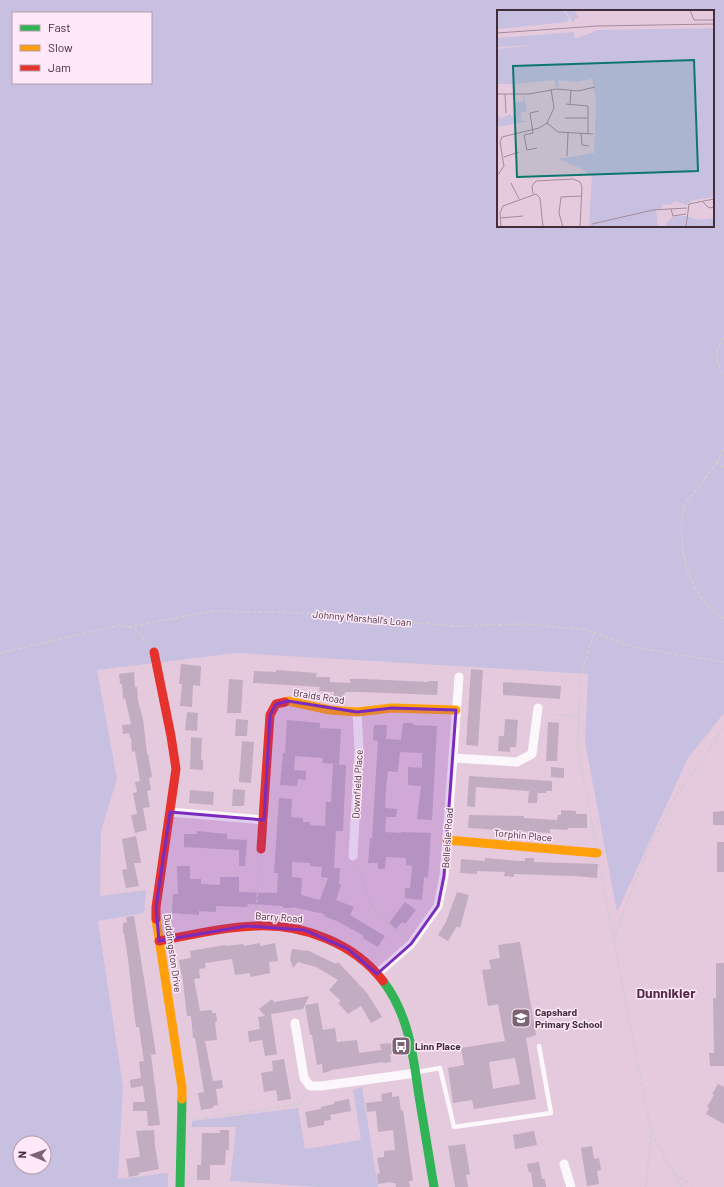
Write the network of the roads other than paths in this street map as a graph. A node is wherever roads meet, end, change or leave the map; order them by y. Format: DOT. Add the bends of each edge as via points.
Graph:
graph roads {
  1 [pos="154,652"];
  2 [pos="459,677"];
  3 [pos="456,710"];
  4 [pos="538,711"];
  5 [pos="357,712"];
  6 [pos="453,758"];
  7 [pos="170,812"];
  8 [pos="264,820"];
  9 [pos="447,840"];
  10 [pos="261,849"];
  11 [pos="598,853"];
  12 [pos="353,856"];
  13 [pos="159,941"];
  14 [pos="377,974"];
  15 [pos="295,1023"];
  16 [pos="539,1046"];
  17 [pos="416,1073"];
  18 [pos="564,1164"];
  19 [pos="180,1187"];
  20 [pos="434,1187"];
  21 [pos="571,1187"];
  1 -- 7 [label="street, Duddingston Drive" via="176,769"];
  2 -- 3 [label="street, Belleisle Road"];
  3 -- 5 [label="street, Braids Road" via="392,708"];
  3 -- 6 [label="street, Belleisle Road"];
  4 -- 6 [label="street" via="532,754 517,762"];
  5 -- 8 [label="street, Braids Road" via="330,710 288,701 276,704 270,715"];
  5 -- 12 [label="street, Downfield Place" via="359,750"];
  6 -- 9 [label="street, Belleisle Road"];
  7 -- 8 [label="street"];
  7 -- 13 [label="street, Duddingston Drive" via="156,907"];
  8 -- 10 [label="street, Braids Road"];
  9 -- 11 [label="street, Torphin Place"];
  9 -- 14 [label="street, Belleisle Road" via="438,906 411,944"];
  13 -- 14 [label="street, Barry Road" via="246,926 285,927 330,939 348,949"];
  13 -- 19 [label="street, Duddingston Drive" via="182,1088"];
  14 -- 17 [label="street, Barry Road" via="400,1008 408,1031"];
  15 -- 17 [label="street" via="304,1078 310,1086"];
  16 -- 17 [label="lane" via="551,1113 454,1128 440,1068"];
  17 -- 20 [label="street, Barry Road"];
  18 -- 21 [label="street"];
}
